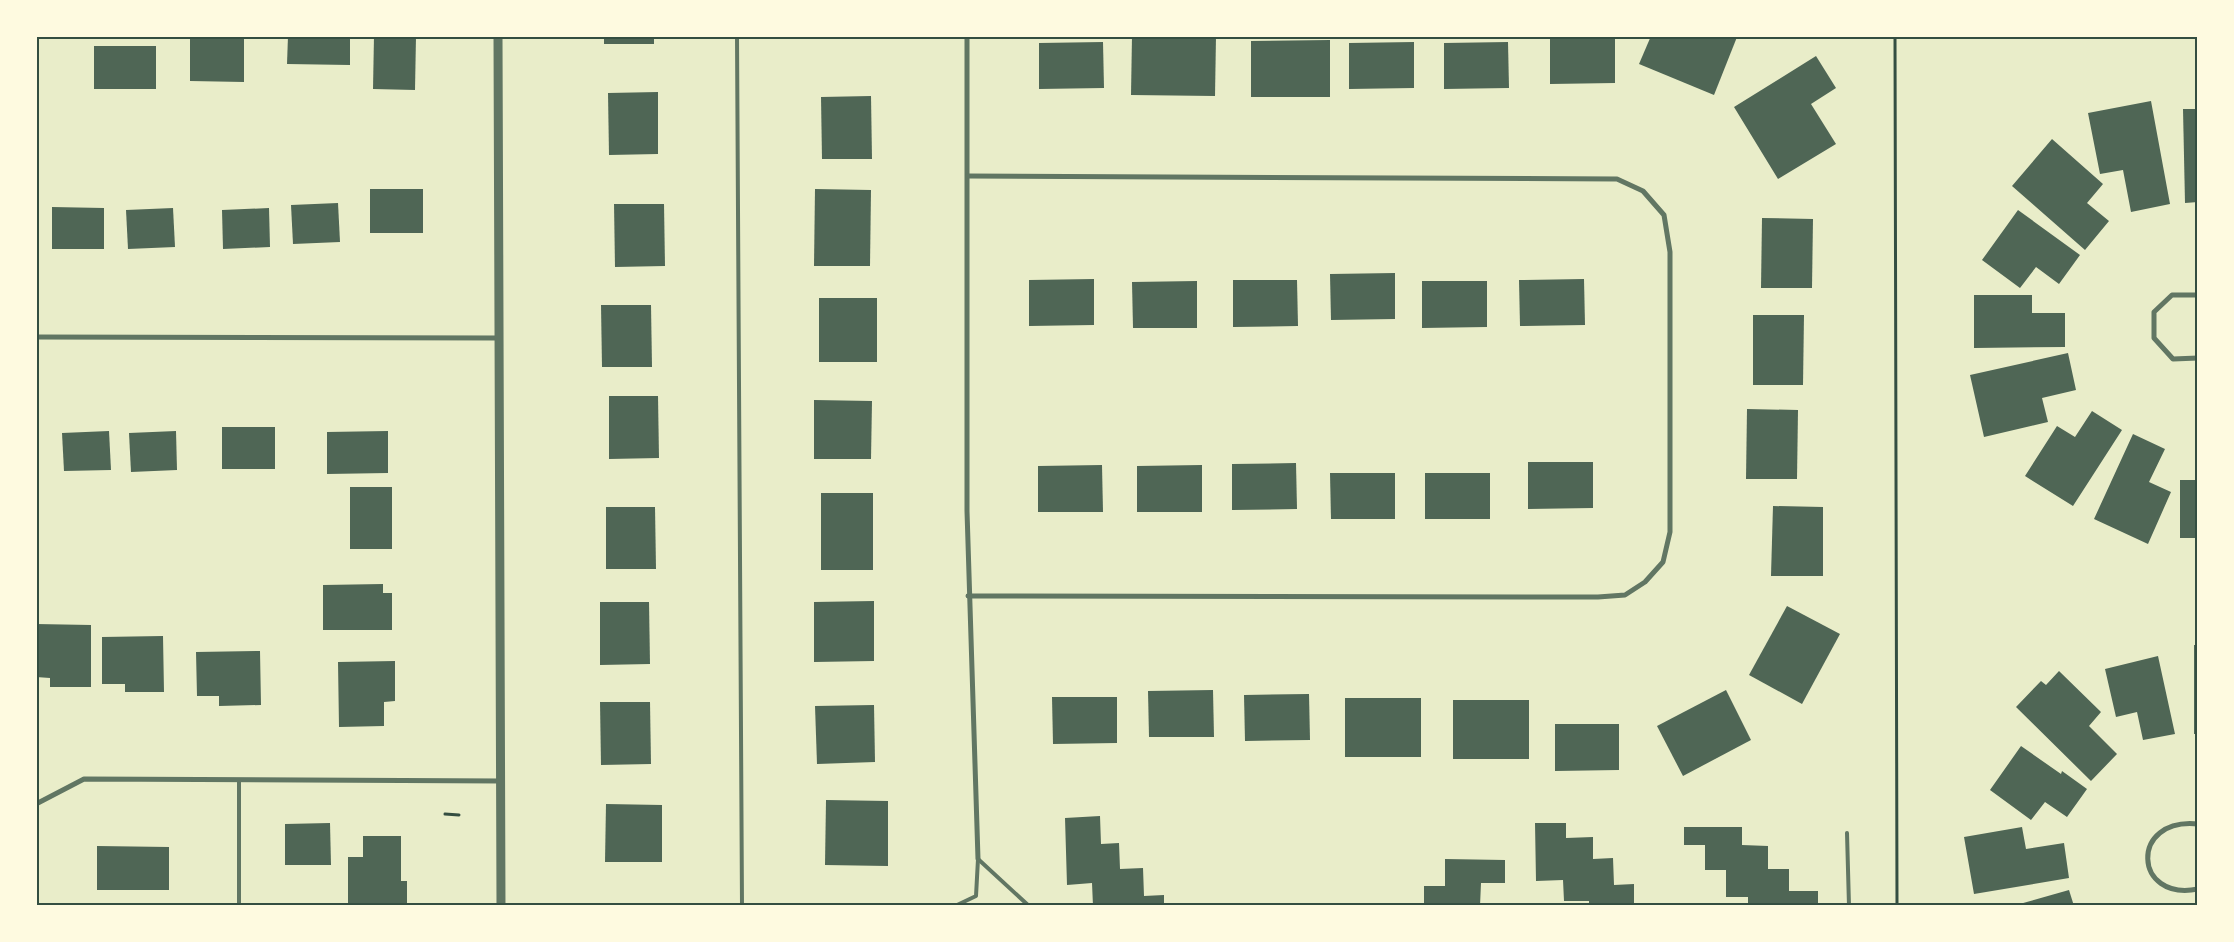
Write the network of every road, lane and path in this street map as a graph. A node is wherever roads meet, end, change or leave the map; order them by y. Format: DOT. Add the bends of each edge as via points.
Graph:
graph roads {
  1 [pos="498,36"];
  2 [pos="737,36"];
  3 [pos="967,36"];
  4 [pos="1894,36"];
  5 [pos="968,176"];
  6 [pos="2198,295"];
  7 [pos="36,337"];
  8 [pos="500,338"];
  9 [pos="2198,358"];
  10 [pos="968,596"];
  11 [pos="239,780"];
  12 [pos="502,781"];
  13 [pos="36,804"];
  14 [pos="445,814"];
  15 [pos="459,815"];
  16 [pos="2198,824"];
  17 [pos="1847,833"];
  18 [pos="978,859"];
  19 [pos="2198,889"];
  20 [pos="239,906"];
  21 [pos="501,906"];
  22 [pos="742,906"];
  23 [pos="955,906"];
  24 [pos="1029,906"];
  25 [pos="1849,906"];
  26 [pos="1897,906"];
  1 -- 8 [label="street"];
  2 -- 22 [label="lane"];
  3 -- 5 [label="street"];
  4 -- 26 [label="path"];
  5 -- 10 [label="street"];
  5 -- 10 [label="street" via="1617,179 1643,191 1664,215 1670,252 1670,532 1663,562 1645,582 1625,595"];
  6 -- 9 [label="street" via="2172,296 2154,312 2154,338 2173,359"];
  7 -- 8 [label="street"];
  8 -- 12 [label="street"];
  10 -- 18 [label="street"];
  11 -- 12 [label="street"];
  11 -- 13 [label="street" via="84,779"];
  11 -- 20 [label="lane"];
  12 -- 21 [label="street"];
  14 -- 15 [label="path"];
  16 -- 19 [label="street" via="2166,827 2148,849 2149,867 2154,878 2164,887"];
  17 -- 25 [label="lane"];
  18 -- 23 [label="lane" via="976,896"];
  18 -- 24 [label="lane"];
}
